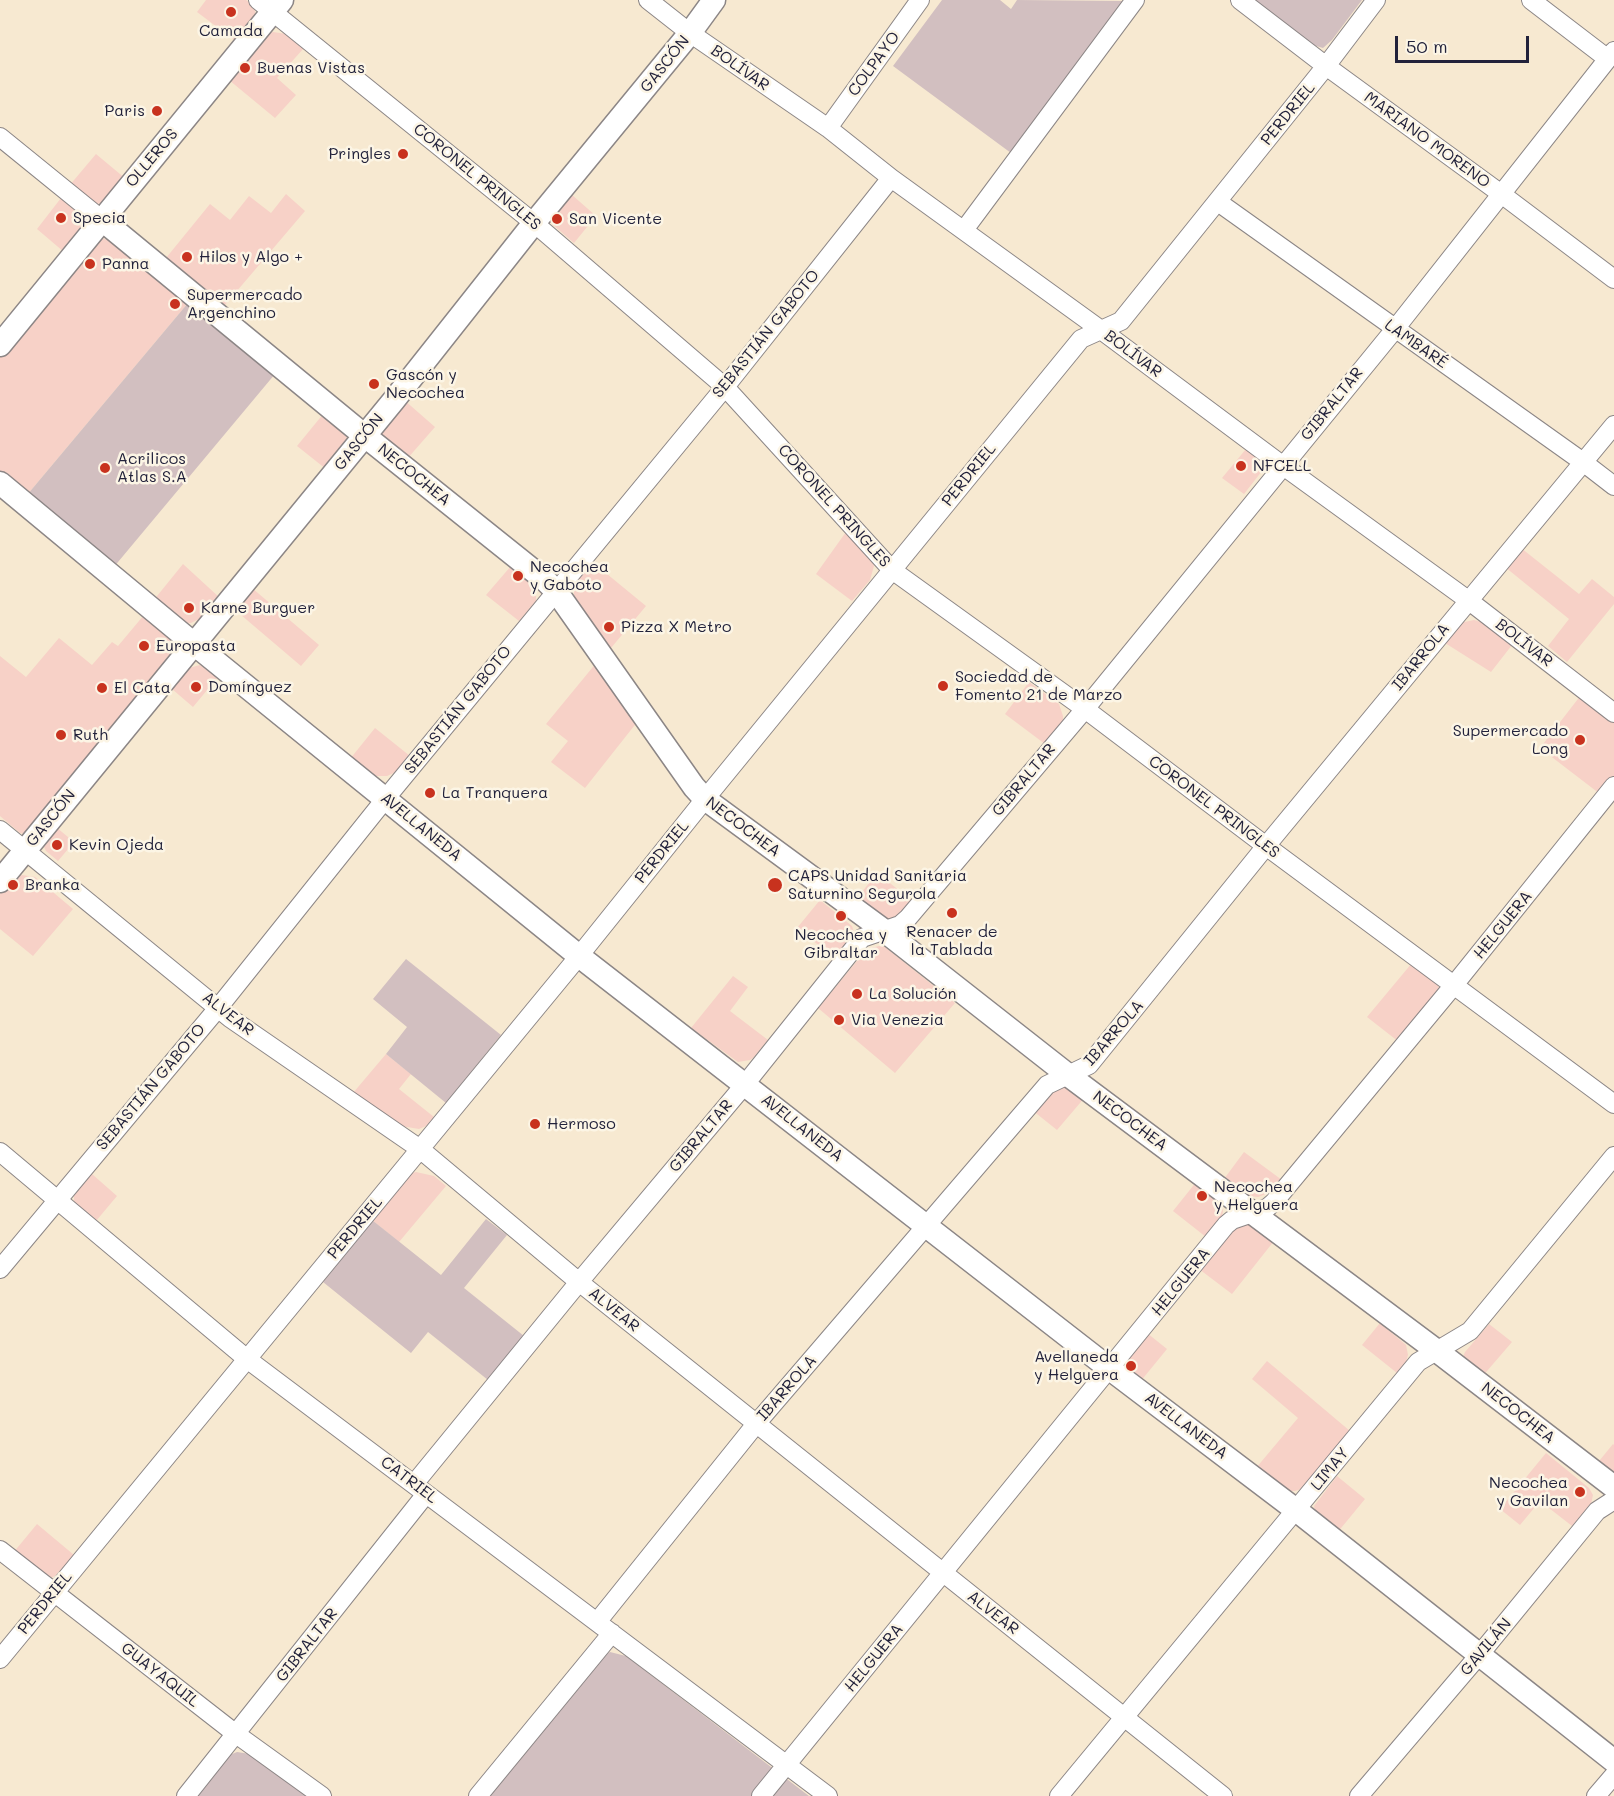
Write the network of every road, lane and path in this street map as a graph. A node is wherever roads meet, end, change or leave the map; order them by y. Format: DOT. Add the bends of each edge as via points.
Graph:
graph roads {
  1 [pos="648,0"];
  2 [pos="714,0"];
  3 [pos="920,0"];
  4 [pos="1135,0"];
  5 [pos="1240,0"];
  6 [pos="1376,0"];
  7 [pos="1532,0"];
  8 [pos="271,4"];
  9 [pos="690,33"];
  10 [pos="1611,55"];
  11 [pos="1326,66"];
  12 [pos="828,128"];
  13 [pos="0,136"];
  14 [pos="891,178"];
  15 [pos="1500,193"];
  16 [pos="1218,202"];
  17 [pos="101,219"];
  18 [pos="534,223"];
  19 [pos="964,230"];
  20 [pos="1614,279"];
  21 [pos="1395,329"];
  22 [pos="1101,330"];
  23 [pos="0,345"];
  24 [pos="725,387"];
  25 [pos="1614,425"];
  26 [pos="365,436"];
  27 [pos="1583,462"];
  28 [pos="1282,465"];
  29 [pos="0,483"];
  30 [pos="1614,486"];
  31 [pos="892,570"];
  32 [pos="556,591"];
  33 [pos="1468,600"];
  34 [pos="194,644"];
  35 [pos="1085,709"];
  36 [pos="1614,713"];
  37 [pos="1614,786"];
  38 [pos="386,798"];
  39 [pos="705,799"];
  40 [pos="0,830"];
  41 [pos="1266,846"];
  42 [pos="26,850"];
  43 [pos="0,881"];
  44 [pos="882,929"];
  45 [pos="579,956"];
  46 [pos="1454,985"];
  47 [pos="218,1008"];
  48 [pos="1068,1075"];
  49 [pos="746,1083"];
  50 [pos="1614,1104"];
  51 [pos="420,1149"];
  52 [pos="0,1152"];
  53 [pos="1614,1156"];
  54 [pos="57,1199"];
  55 [pos="1252,1212"];
  56 [pos="928,1226"];
  57 [pos="0,1269"];
  58 [pos="579,1282"];
  59 [pos="1437,1351"];
  60 [pos="247,1359"];
  61 [pos="1110,1369"];
  62 [pos="756,1424"];
  63 [pos="1614,1487"];
  64 [pos="420,1489"];
  65 [pos="1614,1500"];
  66 [pos="1296,1510"];
  67 [pos="0,1550"];
  68 [pos="944,1574"];
  69 [pos="53,1593"];
  70 [pos="605,1627"];
  71 [pos="1480,1654"];
  72 [pos="0,1659"];
  73 [pos="1125,1717"];
  74 [pos="236,1734"];
  75 [pos="1614,1761"];
  76 [pos="786,1764"];
  77 [pos="1614,1775"];
  78 [pos="186,1796"];
  79 [pos="322,1796"];
  80 [pos="478,1796"];
  81 [pos="761,1796"];
  82 [pos="828,1796"];
  83 [pos="1059,1796"];
  84 [pos="1223,1796"];
  85 [pos="1359,1796"];
  86 [pos="1596,1796"];
  1 -- 9 [label="street, BOLÍVAR"];
  2 -- 9 [label="street, GASCÓN"];
  3 -- 12 [label="street, COLPAYO"];
  4 -- 19 [label="street"];
  5 -- 11 [label="street, MARIANO MORENO"];
  6 -- 11 [label="street, PERDRIEL"];
  7 -- 10 [label="street"];
  8 -- 17 [label="street, OLLEROS"];
  8 -- 18 [label="street, CORONEL PRINGLES"];
  9 -- 12 [label="street, BOLÍVAR"];
  9 -- 18 [label="street, GASCÓN"];
  10 -- 15 [label="street, GIBRALTAR"];
  11 -- 15 [label="street, MARIANO MORENO"];
  11 -- 16 [label="street, PERDRIEL"];
  12 -- 14 [label="street, BOLÍVAR"];
  13 -- 17 [label="street, NECOCHEA"];
  14 -- 19 [label="street, BOLÍVAR"];
  14 -- 24 [label="street, SEBASTIÁN GABOTO"];
  15 -- 20 [label="street, MARIANO MORENO"];
  15 -- 21 [label="street, GIBRALTAR"];
  16 -- 21 [label="street, LAMBARÉ"];
  16 -- 22 [label="street, PERDRIEL" via="1121,321"];
  17 -- 23 [label="street, OLLEROS"];
  17 -- 26 [label="street, NECOCHEA"];
  18 -- 24 [label="street, CORONEL PRINGLES"];
  18 -- 26 [label="street, GASCÓN"];
  19 -- 22 [label="street, BOLÍVAR"];
  21 -- 27 [label="street, LAMBARÉ"];
  21 -- 28 [label="street, GIBRALTAR"];
  22 -- 28 [label="street, BOLÍVAR"];
  22 -- 31 [label="street, PERDRIEL" via="1081,339"];
  24 -- 31 [label="street, CORONEL PRINGLES"];
  24 -- 32 [label="street, SEBASTIÁN GABOTO"];
  25 -- 27 [label="street, IBARROLA"];
  26 -- 32 [label="street, NECOCHEA"];
  26 -- 34 [label="street, GASCÓN"];
  27 -- 30 [label="street, LAMBARÉ"];
  27 -- 33 [label="street, IBARROLA"];
  28 -- 33 [label="street, BOLÍVAR"];
  28 -- 35 [label="street, GIBRALTAR"];
  29 -- 34 [label="street, AVELLANEDA"];
  31 -- 35 [label="street, CORONEL PRINGLES"];
  31 -- 39 [label="street, PERDRIEL"];
  32 -- 38 [label="street, SEBASTIÁN GABOTO"];
  32 -- 39 [label="street, NECOCHEA"];
  33 -- 36 [label="street, BOLÍVAR"];
  33 -- 41 [label="street, IBARROLA"];
  34 -- 38 [label="street, AVELLANEDA"];
  34 -- 42 [label="street, GASCÓN"];
  35 -- 41 [label="street, CORONEL PRINGLES"];
  35 -- 44 [label="street, GIBRALTAR" via="908,918 900,925"];
  37 -- 46 [label="street, HELGUERA"];
  38 -- 45 [label="street, AVELLANEDA"];
  38 -- 47 [label="street, SEBASTIÁN GABOTO"];
  39 -- 44 [label="street, NECOCHEA"];
  39 -- 45 [label="street, PERDRIEL"];
  40 -- 42 [label="street, ALVEAR"];
  41 -- 46 [label="street, CORONEL PRINGLES"];
  41 -- 48 [label="street, IBARROLA" via="1089,1065"];
  42 -- 43 [label="street, GASCÓN"];
  42 -- 47 [label="street, ALVEAR"];
  44 -- 48 [label="street, NECOCHEA"];
  44 -- 49 [label="street, GIBRALTAR" via="862,938"];
  45 -- 49 [label="street, AVELLANEDA"];
  45 -- 51 [label="street, PERDRIEL"];
  46 -- 50 [label="street, CORONEL PRINGLES"];
  46 -- 55 [label="street, HELGUERA" via="1274,1202"];
  47 -- 51 [label="street, ALVEAR"];
  47 -- 54 [label="street, SEBASTIÁN GABOTO"];
  48 -- 55 [label="street, NECOCHEA"];
  48 -- 56 [label="street, IBARROLA" via="1047,1085"];
  49 -- 56 [label="street, AVELLANEDA"];
  49 -- 58 [label="street, GIBRALTAR"];
  51 -- 58 [label="street, ALVEAR"];
  51 -- 60 [label="street, PERDRIEL"];
  52 -- 54 [label="street, CATRIEL"];
  53 -- 59 [label="street, LIMAY" via="1470,1331"];
  54 -- 57 [label="street, SEBASTIÁN GABOTO"];
  54 -- 60 [label="street, CATRIEL"];
  55 -- 59 [label="street, NECOCHEA"];
  55 -- 61 [label="street, HELGUERA" via="1226,1225"];
  56 -- 61 [label="street, AVELLANEDA"];
  56 -- 62 [label="street, IBARROLA"];
  58 -- 62 [label="street, ALVEAR"];
  58 -- 64 [label="street, GIBRALTAR"];
  59 -- 63 [label="street, NECOCHEA"];
  59 -- 66 [label="street, LIMAY" via="1418,1362"];
  60 -- 64 [label="street, CATRIEL"];
  60 -- 69 [label="street, PERDRIEL"];
  61 -- 66 [label="street, AVELLANEDA"];
  61 -- 68 [label="street, HELGUERA"];
  62 -- 68 [label="street, ALVEAR"];
  62 -- 70 [label="street, IBARROLA"];
  64 -- 70 [label="street, CATRIEL"];
  64 -- 74 [label="street, GIBRALTAR"];
  65 -- 71 [label="street, GAVILÁN" via="1597,1511"];
  66 -- 71 [label="street, AVELLANEDA"];
  66 -- 73 [label="street, LIMAY"];
  67 -- 69 [label="street, GUAYAQUIL"];
  68 -- 73 [label="street, ALVEAR"];
  68 -- 76 [label="street, HELGUERA"];
  69 -- 72 [label="street, PERDRIEL"];
  69 -- 74 [label="street, GUAYAQUIL"];
  70 -- 76 [label="street, CATRIEL"];
  70 -- 80 [label="street, IBARROLA"];
  71 -- 75 [label="street, AVELLANEDA"];
  71 -- 85 [label="street, GAVILÁN"];
  73 -- 83 [label="street, LIMAY"];
  73 -- 84 [label="street, ALVEAR"];
  74 -- 78 [label="street, GIBRALTAR"];
  74 -- 79 [label="street, GUAYAQUIL"];
  76 -- 81 [label="street, HELGUERA"];
  76 -- 82 [label="street, CATRIEL"];
  77 -- 86 [label="street"];
}
